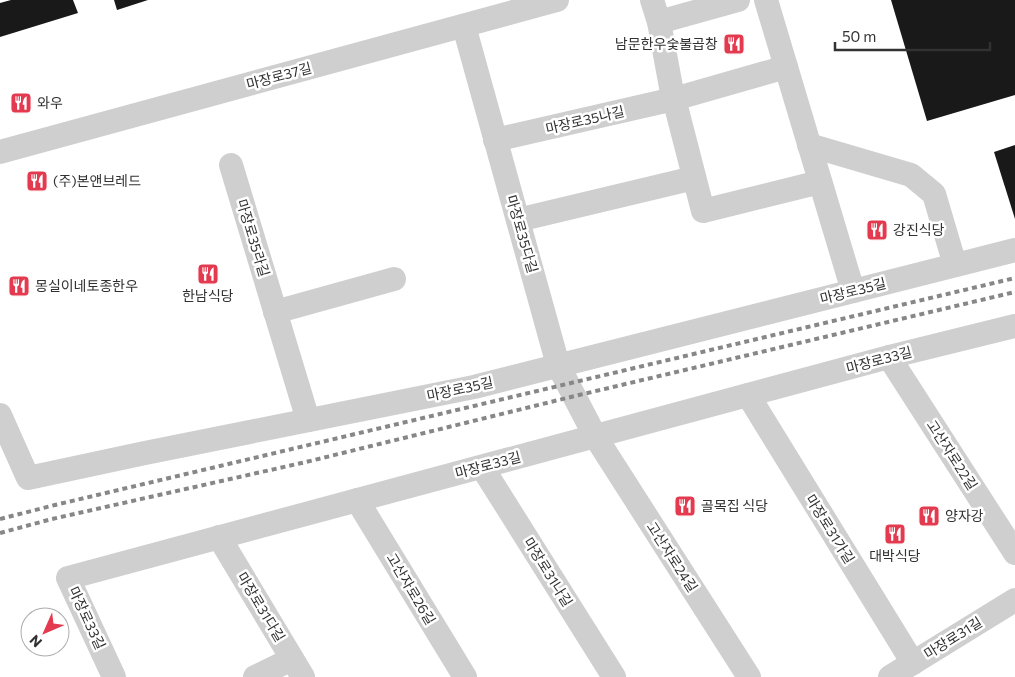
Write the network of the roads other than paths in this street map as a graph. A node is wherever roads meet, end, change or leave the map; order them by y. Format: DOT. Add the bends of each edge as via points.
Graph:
graph roads {
  1 [pos="557,0"];
  2 [pos="652,0"];
  3 [pos="738,0"];
  4 [pos="766,0"];
  5 [pos="660,22"];
  6 [pos="464,26"];
  7 [pos="786,67"];
  8 [pos="674,99"];
  9 [pos="495,140"];
  10 [pos="809,144"];
  11 [pos="0,152"];
  12 [pos="231,165"];
  13 [pos="694,178"];
  14 [pos="820,182"];
  15 [pos="518,220"];
  16 [pos="1015,250"];
  17 [pos="955,265"];
  18 [pos="394,280"];
  19 [pos="853,291"];
  20 [pos="275,312"];
  21 [pos="1015,326"];
  22 [pos="889,357"];
  23 [pos="558,365"];
  24 [pos="748,395"];
  25 [pos="0,415"];
  26 [pos="308,420"];
  27 [pos="595,436"];
  28 [pos="482,467"];
  29 [pos="357,500"];
  30 [pos="219,538"];
  31 [pos="1015,553"];
  32 [pos="1015,600"];
  33 [pos="913,663"];
  34 [pos="298,668"];
  35 [pos="114,677"];
  36 [pos="255,677"];
  37 [pos="465,677"];
  38 [pos="614,677"];
  39 [pos="749,677"];
  40 [pos="890,677"];
  1 -- 6 [label="street, 마장로37길"];
  2 -- 5 [label="street"];
  3 -- 5 [label="street"];
  4 -- 7 [label="street"];
  5 -- 8 [label="street"];
  6 -- 9 [label="street, 마장로35다길"];
  6 -- 11 [label="street, 마장로37길"];
  7 -- 8 [label="street, 마장로35나길"];
  7 -- 10 [label="street"];
  8 -- 9 [label="street, 마장로35나길"];
  8 -- 13 [label="street"];
  9 -- 15 [label="street, 마장로35다길"];
  10 -- 14 [label="street"];
  10 -- 17 [label="street" via="912,175 934,194"];
  12 -- 20 [label="street, 마장로35라길"];
  13 -- 14 [label="street" via="703,211"];
  13 -- 15 [label="street"];
  14 -- 19 [label="street"];
  15 -- 23 [label="street, 마장로35다길"];
  16 -- 17 [label="street, 마장로35길"];
  17 -- 19 [label="street, 마장로35길"];
  18 -- 20 [label="street"];
  19 -- 23 [label="street, 마장로35길"];
  20 -- 26 [label="street, 마장로35라길"];
  21 -- 22 [label="street, 마장로33길"];
  22 -- 24 [label="street, 마장로33길"];
  22 -- 31 [label="street, 고산자로22길"];
  23 -- 26 [label="street, 마장로35길" via="474,387"];
  23 -- 27 [label="street, 마장로35다길"];
  24 -- 27 [label="street, 마장로33길"];
  24 -- 33 [label="street, 마장로31가길"];
  25 -- 26 [label="street, 마장로35길" via="28,478"];
  27 -- 28 [label="street, 마장로33길"];
  27 -- 39 [label="street, 고산자로24길"];
  28 -- 29 [label="street, 마장로33길"];
  28 -- 38 [label="street, 마장로31나길"];
  29 -- 30 [label="street, 마장로33길"];
  29 -- 37 [label="street, 고산자로26길"];
  30 -- 34 [label="street, 마장로31다길"];
  30 -- 35 [label="street, 마장로33길" via="68,578"];
  32 -- 33 [label="street, 마장로31길"];
  33 -- 40 [label="street, 마장로31길"];
  34 -- 36 [label="street"];
}
